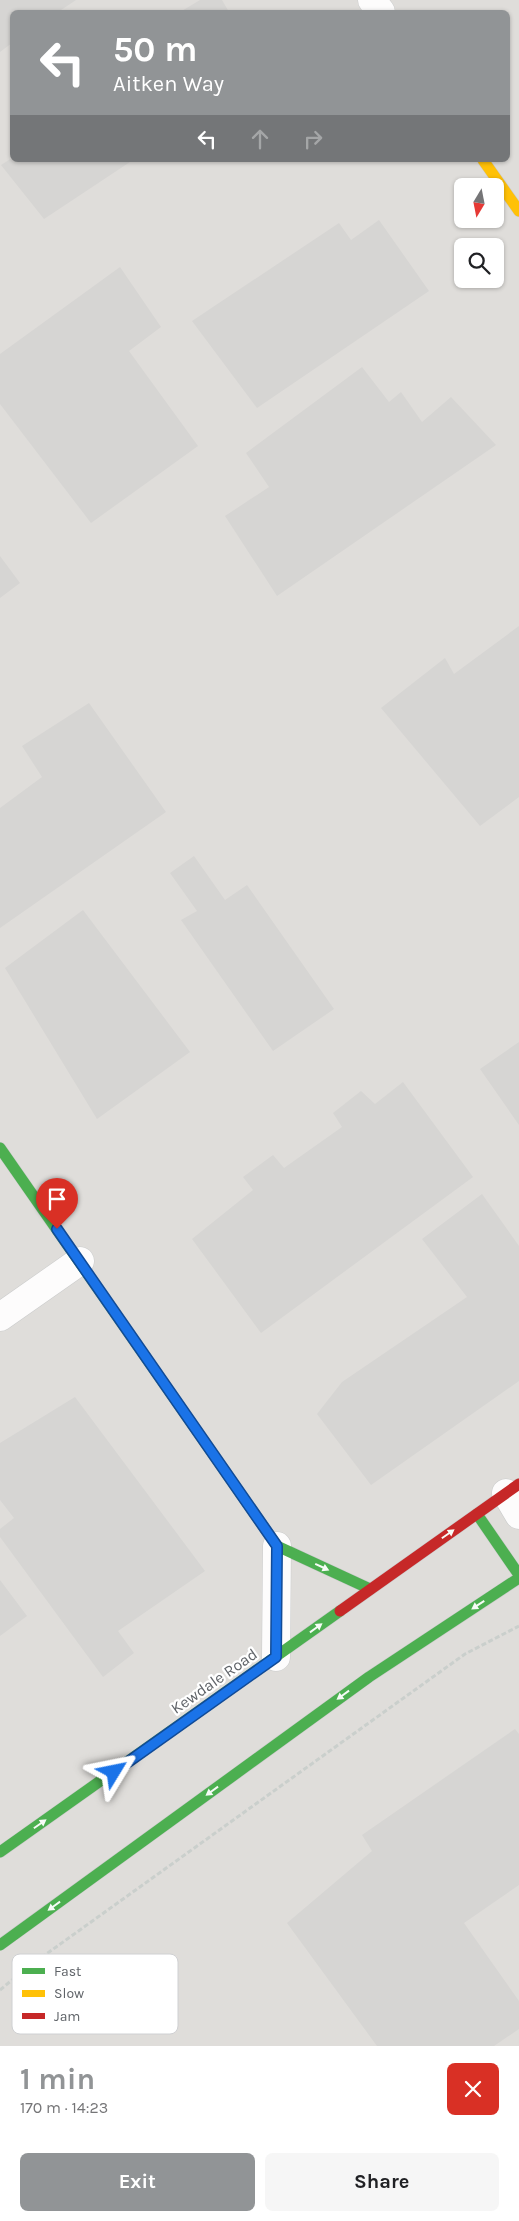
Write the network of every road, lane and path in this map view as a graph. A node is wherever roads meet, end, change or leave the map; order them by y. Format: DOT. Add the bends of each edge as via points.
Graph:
graph roads {
  1 [pos="484,162"];
  2 [pos="519,212"];
  3 [pos="0,1148"];
  4 [pos="80,1261"];
  5 [pos="0,1317"];
  6 [pos="515,1497"];
  7 [pos="477,1514"];
  8 [pos="277,1546"];
  9 [pos="519,1577"];
  10 [pos="370,1589"];
  11 [pos="519,1626"];
  12 [pos="276,1657"];
  13 [pos="0,1852"];
  14 [pos="0,1945"];
  15 [pos="46,1954"];
  16 [pos="12,1980"];
  17 [pos="0,1990"];
  1 -- 2 [label="main road"];
  3 -- 4 [label="main road"];
  4 -- 5 [label="street"];
  4 -- 8 [label="main road"];
  6 -- 7 [label="main road, Kewdale Road"];
  7 -- 9 [label="main road"];
  10 -- 7 [label="main road, Kewdale Road, one-way"];
  8 -- 10 [label="main road, one-way"];
  8 -- 12 [label="street"];
  9 -- 14 [label="main road, one-way" via="369,1677"];
  12 -- 10 [label="main road, Kewdale Road, one-way"];
  11 -- 15 [label="path" via="464,1654"];
  13 -- 12 [label="main road, Kewdale Road, one-way"];
  16 -- 17 [label="path"];
}
